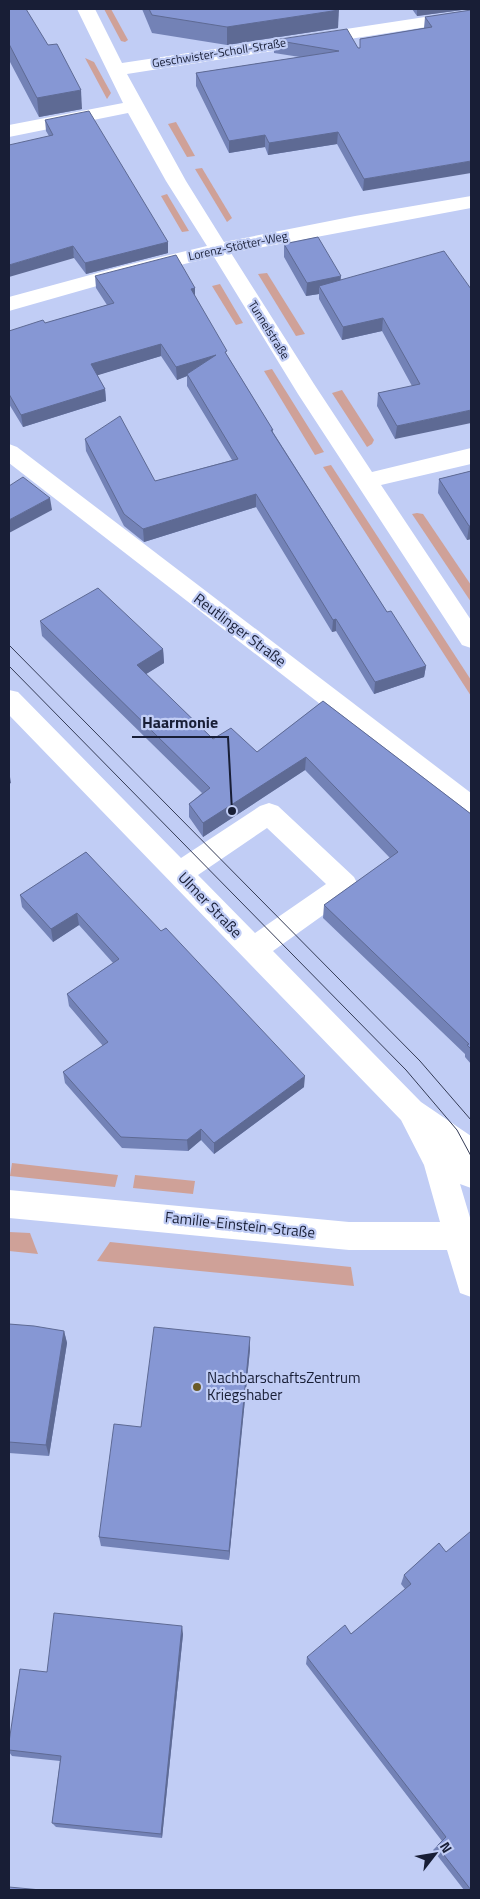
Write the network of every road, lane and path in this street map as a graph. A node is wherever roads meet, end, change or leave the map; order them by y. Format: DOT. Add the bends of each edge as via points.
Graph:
graph roads {
  1 [pos="86,9"];
  2 [pos="471,15"];
  3 [pos="116,70"];
  4 [pos="134,106"];
  5 [pos="9,131"];
  6 [pos="471,202"];
  7 [pos="219,250"];
  8 [pos="9,304"];
  9 [pos="9,452"];
  10 [pos="471,456"];
  11 [pos="367,481"];
  12 [pos="471,639"];
  13 [pos="9,699"];
  14 [pos="471,807"];
  15 [pos="180,874"];
  16 [pos="254,950"];
  17 [pos="411,1111"];
  18 [pos="471,1154"];
  19 [pos="471,1175"];
  20 [pos="9,1204"];
  21 [pos="465,1235"];
  22 [pos="471,1283"];
  1 -- 3 [label="street, Tunnelstraße"];
  2 -- 3 [label="street, Geschwister-Scholl-Straße"];
  3 -- 4 [label="street, Tunnelstraße"];
  4 -- 5 [label="street"];
  4 -- 7 [label="street, Tunnelstraße"];
  6 -- 7 [label="street, Lorenz-Stötter-Weg"];
  7 -- 8 [label="street, Lorenz-Stötter-Weg"];
  7 -- 11 [label="street, Tunnelstraße"];
  9 -- 14 [label="street, Reutlinger Straße"];
  10 -- 11 [label="street"];
  11 -- 12 [label="street, Tunnelstraße"];
  13 -- 15 [label="street, Ulmer Straße"];
  15 -- 16 [label="street, Ulmer Straße"];
  15 -- 16 [label="street" via="269,813 345,885"];
  16 -- 17 [label="street, Ulmer Straße"];
  17 -- 18 [label="street, Ulmer Straße"];
  17 -- 19 [label="street"];
  17 -- 21 [label="street, Ulmer Straße" via="438,1162"];
  20 -- 21 [label="street, Familie-Einstein-Straße" via="376,1238"];
  21 -- 22 [label="street, Ulmer Straße"];
}
